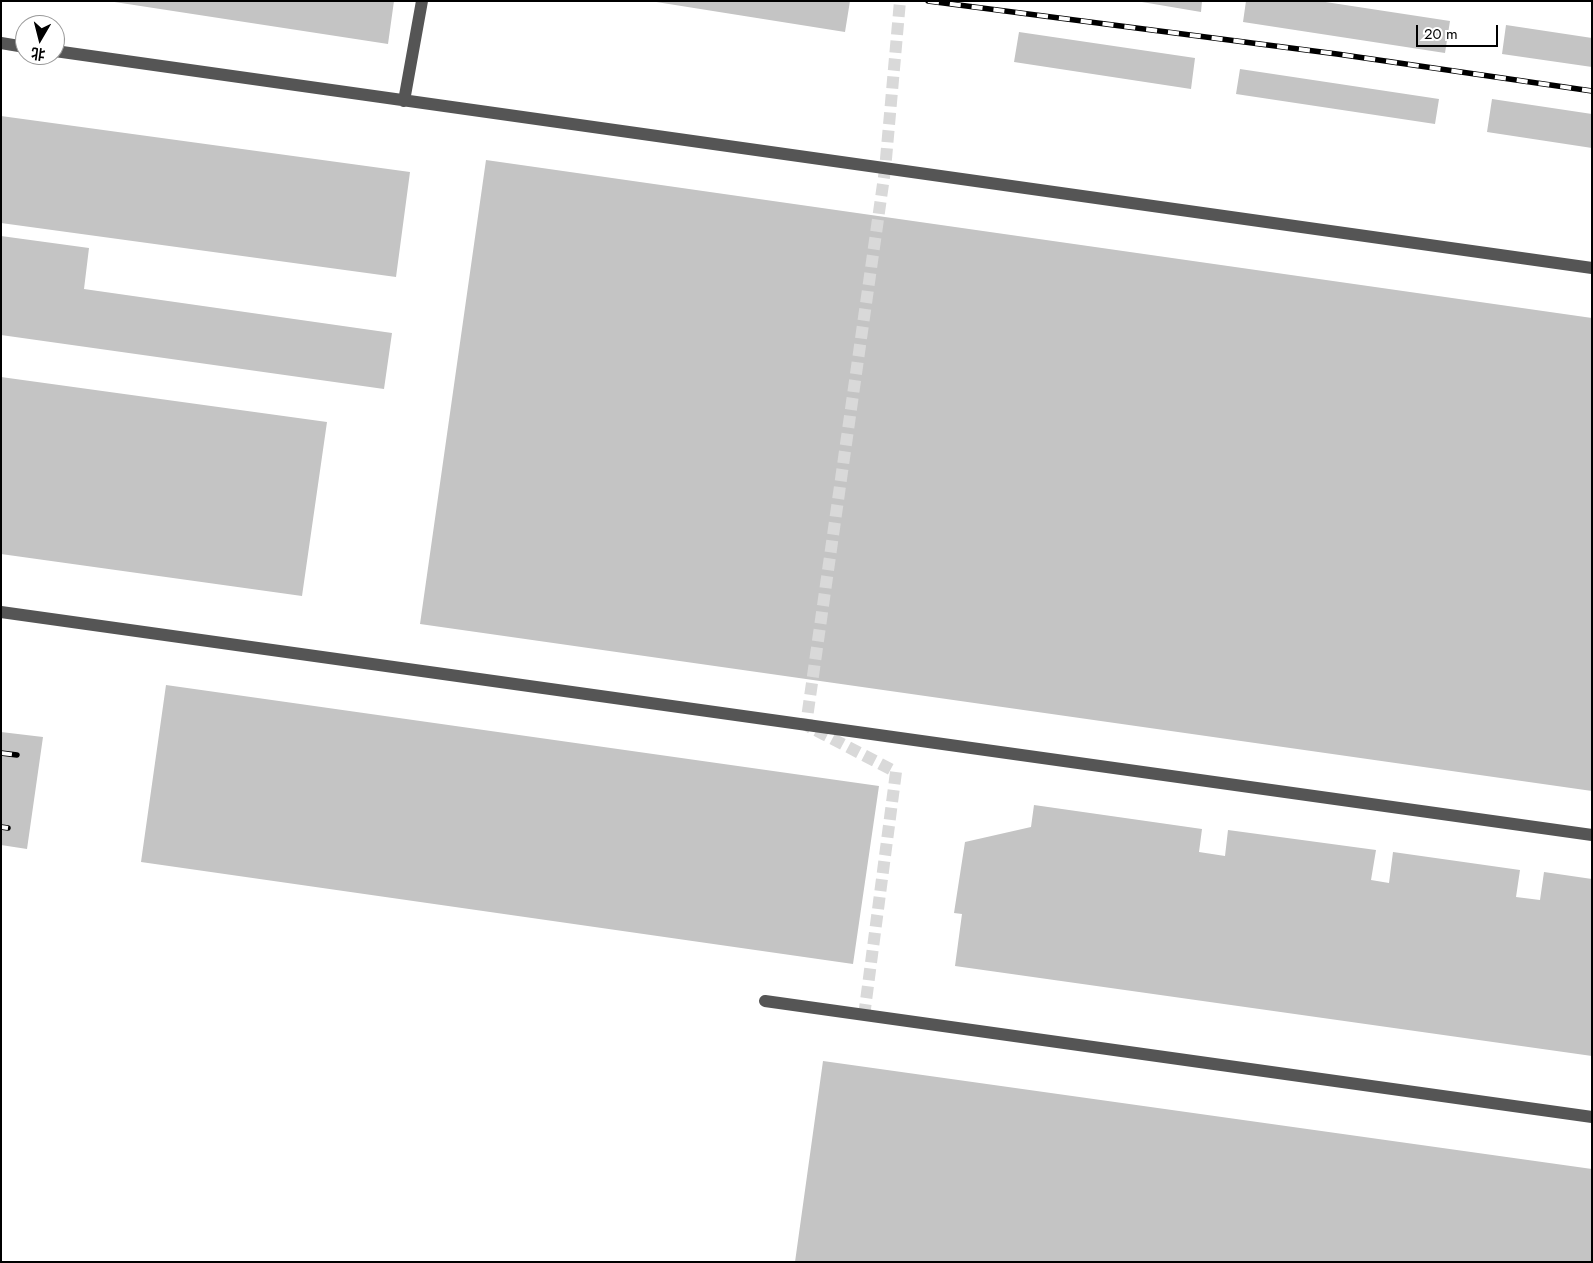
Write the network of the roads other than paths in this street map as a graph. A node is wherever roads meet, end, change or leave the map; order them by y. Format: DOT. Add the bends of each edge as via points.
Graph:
graph roads {
  1 [pos="422,1"];
  2 [pos="1,43"];
  3 [pos="15,45"];
  4 [pos="65,52"];
  5 [pos="404,101"];
  6 [pos="1592,268"];
  7 [pos="1,612"];
  8 [pos="1592,835"];
  9 [pos="764,1001"];
  10 [pos="1592,1117"];
  1 -- 5 [label="lane"];
  2 -- 3 [label="lane"];
  4 -- 5 [label="lane"];
  5 -- 6 [label="lane"];
  7 -- 8 [label="lane"];
  9 -- 10 [label="lane"];
}
